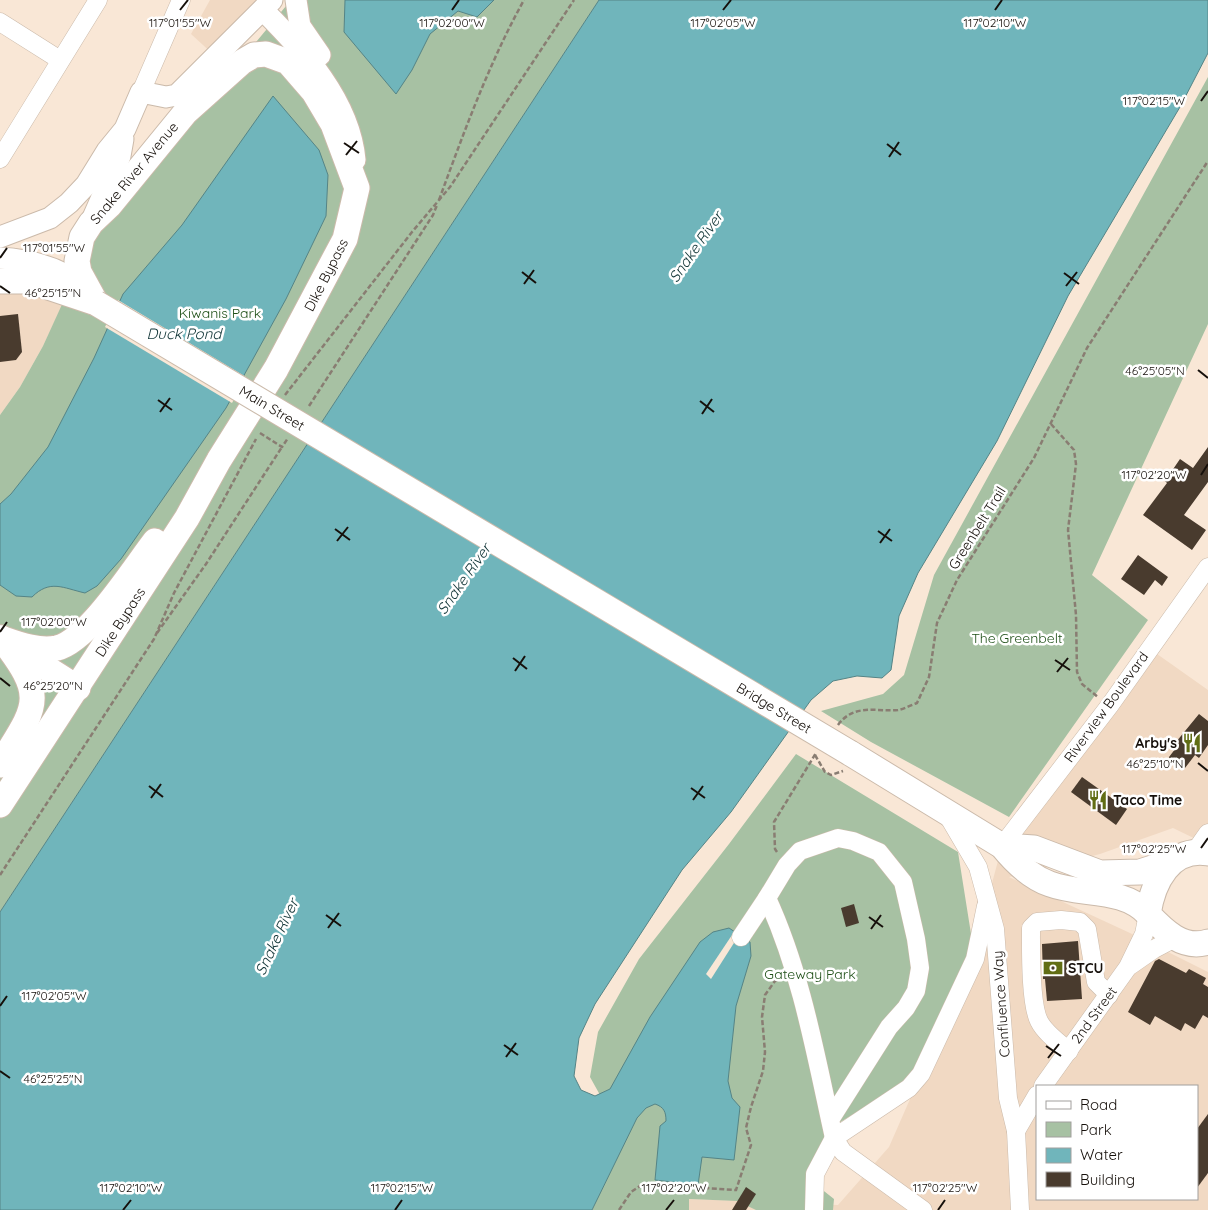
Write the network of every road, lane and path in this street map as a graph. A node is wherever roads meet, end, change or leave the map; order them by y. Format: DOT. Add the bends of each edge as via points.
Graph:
graph roads {
  1 [pos="98,0"];
  2 [pos="181,0"];
  3 [pos="296,0"];
  4 [pos="524,0"];
  5 [pos="267,5"];
  6 [pos="0,22"];
  7 [pos="60,60"];
  8 [pos="141,92"];
  9 [pos="185,113"];
  10 [pos="125,129"];
  11 [pos="0,159"];
  12 [pos="1208,161"];
  13 [pos="356,188"];
  14 [pos="91,223"];
  15 [pos="0,237"];
  16 [pos="0,258"];
  17 [pos="0,281"];
  18 [pos="92,297"];
  19 [pos="309,406"];
  20 [pos="1052,424"];
  21 [pos="260,433"];
  22 [pos="290,434"];
  23 [pos="282,447"];
  24 [pos="219,460"];
  25 [pos="177,513"];
  26 [pos="1208,567"];
  27 [pos="545,570"];
  28 [pos="0,638"];
  29 [pos="154,639"];
  30 [pos="72,685"];
  31 [pos="1110,705"];
  32 [pos="837,726"];
  33 [pos="820,748"];
  34 [pos="815,755"];
  35 [pos="848,760"];
  36 [pos="0,765"];
  37 [pos="0,780"];
  38 [pos="0,806"];
  39 [pos="943,810"];
  40 [pos="1002,846"];
  41 [pos="1195,850"];
  42 [pos="788,865"];
  43 [pos="767,898"];
  44 [pos="988,898"];
  45 [pos="1148,914"];
  46 [pos="741,937"];
  47 [pos="1175,938"];
  48 [pos="1205,946"];
  49 [pos="1128,967"];
  50 [pos="795,972"];
  51 [pos="1109,995"];
  52 [pos="1069,1051"];
  53 [pos="1044,1085"];
  54 [pos="1036,1097"];
  55 [pos="830,1120"];
  56 [pos="1016,1131"];
  57 [pos="834,1138"];
  58 [pos="619,1210"];
  59 [pos="814,1210"];
  60 [pos="923,1210"];
  61 [pos="1020,1210"];
  1 -- 7 [label="street"];
  2 -- 8 [label="street"];
  3 -- 13 [label="main road" via="297,17 304,32 346,93 357,118 364,166"];
  4 -- 19 [label="path" via="487,74 433,215"];
  5 -- 8 [label="main road" via="177,95 166,97"];
  5 -- 9 [label="main road" via="245,40"];
  5 -- 13 [label="main road" via="342,112 355,154"];
  6 -- 7 [label="street"];
  7 -- 11 [label="street"];
  8 -- 10 [label="main road"];
  9 -- 13 [label="highway, Snake River Avenue" via="248,58 266,54 283,59 299,72 323,107 341,142"];
  9 -- 14 [label="highway, Snake River Avenue" via="109,206"];
  10 -- 14 [label="main road" via="120,156"];
  10 -- 15 [label="main road" via="86,185 69,203 50,218"];
  12 -- 20 [label="path, Greenbelt Trail" via="1087,348"];
  13 -- 24 [label="highway, Dike Bypass" via="350,225 335,261 276,369"];
  14 -- 18 [label="highway, Snake River Avenue" via="77,251 79,272"];
  16 -- 18 [label="main road, Main Street" via="48,266 75,278"];
  17 -- 18 [label="highway" via="30,281"];
  18 -- 27 [label="highway, Main Street, bridge"];
  20 -- 31 [label="path" via="1074,450 1076,464 1068,530 1076,615 1077,672 1082,684"];
  20 -- 32 [label="path, Greenbelt Trail" via="956,580 937,623 929,677 917,703 899,710 868,708 842,719"];
  21 -- 23 [label="path"];
  22 -- 23 [label="path"];
  23 -- 29 [label="path"];
  24 -- 25 [label="highway, Dike Bypass"];
  24 -- 30 [label="highway, Dike Bypass" via="187,518"];
  25 -- 28 [label="highway" via="91,624 75,639 57,648 41,649"];
  25 -- 30 [label="highway, Dike Bypass"];
  26 -- 31 [label="street, Riverview Boulevard"];
  27 -- 35 [label="highway, Bridge Street, bridge"];
  28 -- 30 [label="highway"];
  28 -- 36 [label="highway" via="27,674 34,693 29,717"];
  30 -- 37 [label="highway, Dike Bypass"];
  30 -- 38 [label="highway, Dike Bypass"];
  31 -- 40 [label="street, Riverview Boulevard"];
  33 -- 34 [label="path"];
  34 -- 35 [label="path" via="825,772 831,775 841,772"];
  34 -- 42 [label="path" via="774,822 775,849"];
  35 -- 39 [label="highway, Bridge Street"];
  39 -- 40 [label="highway, Bridge Street"];
  39 -- 44 [label="street, Confluence Way" via="978,867"];
  40 -- 41 [label="highway, Bridge Street" via="1034,848 1100,874 1140,872"];
  40 -- 45 [label="highway, Bridge Street" via="1016,863 1049,884 1125,898"];
  41 -- 45 [label="highway" via="1161,874 1153,889"];
  42 -- 43 [label="street"];
  42 -- 55 [label="street" via="800,851 838,838 879,852 903,882 916,939 920,968 916,992 889,1027"];
  43 -- 46 [label="street"];
  43 -- 50 [label="street"];
  44 -- 56 [label="street, Confluence Way" via="995,929 1008,1098"];
  44 -- 57 [label="street" via="975,959 921,1074 909,1088"];
  45 -- 47 [label="highway, Bridge Street"];
  45 -- 49 [label="street, 2nd Street" via="1144,934"];
  47 -- 48 [label="highway"];
  47 -- 49 [label="street, 2nd Street"];
  49 -- 51 [label="street, 2nd Street"];
  50 -- 55 [label="street"];
  50 -- 58 [label="path" via="775,981 765,994 763,1070 746,1128 751,1145 736,1190 643,1184 631,1192"];
  51 -- 52 [label="street, 2nd Street"];
  51 -- 52 [label="street" via="1096,982 1087,929 1080,922 1037,922 1031,928 1035,1007 1039,1021 1049,1035"];
  52 -- 53 [label="street, 2nd Street"];
  54 -- 56 [label="street"];
  55 -- 57 [label="street"];
  56 -- 61 [label="street, Confluence Way"];
  57 -- 59 [label="street" via="813,1179"];
  57 -- 60 [label="street" via="843,1152"];
}
